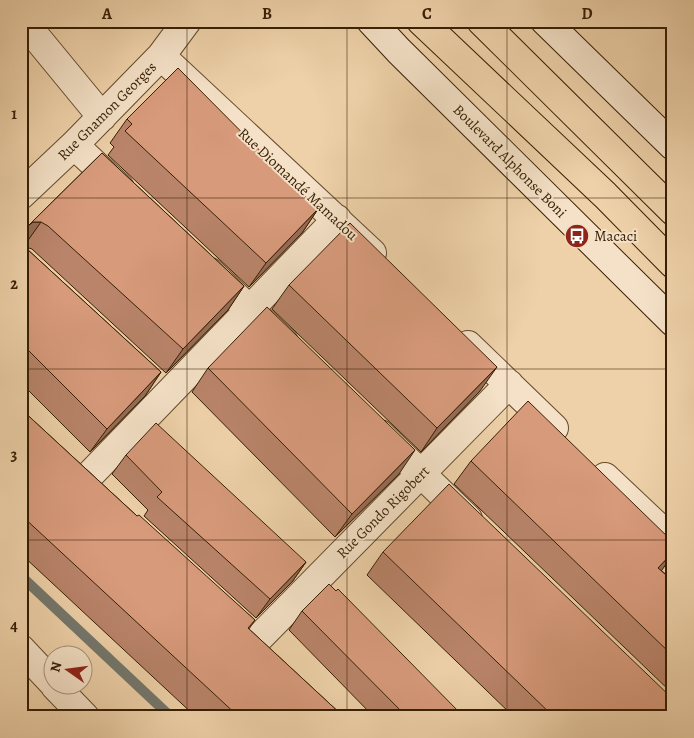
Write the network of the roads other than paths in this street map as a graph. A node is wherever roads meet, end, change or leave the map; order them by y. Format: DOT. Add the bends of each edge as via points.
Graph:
graph roads {
  1 [pos="23,21"];
  2 [pos="187,21"];
  3 [pos="371,21"];
  4 [pos="421,21"];
  5 [pos="481,21"];
  6 [pos="545,21"];
  7 [pos="161,56"];
  8 [pos="102,117"];
  9 [pos="670,137"];
  10 [pos="74,146"];
  11 [pos="21,195"];
  12 [pos="138,204"];
  13 [pos="673,211"];
  14 [pos="337,220"];
  15 [pos="194,257"];
  16 [pos="673,264"];
  17 [pos="387,268"];
  18 [pos="250,309"];
  19 [pos="673,322"];
  20 [pos="451,329"];
  21 [pos="300,357"];
  22 [pos="509,384"];
  23 [pos="364,418"];
  24 [pos="62,463"];
  25 [pos="421,473"];
  26 [pos="485,535"];
  27 [pos="673,541"];
  28 [pos="21,649"];
  29 [pos="278,659"];
  30 [pos="42,671"];
  31 [pos="65,696"];
  32 [pos="85,717"];
  1 -- 8 [label="street"];
  2 -- 7 [label="street, Rue Gnamon Georges"];
  3 -- 19 [label="street, Boulevard Alphonse Boni"];
  4 -- 16 [label="main road"];
  5 -- 13 [label="main road"];
  6 -- 9 [label="street"];
  7 -- 8 [label="street, Rue Gnamon Georges"];
  7 -- 14 [label="street, Rue Diomandé Mamadou"];
  8 -- 10 [label="street, Rue Gnamon Georges"];
  10 -- 11 [label="street, Rue Gnamon Georges"];
  10 -- 12 [label="street"];
  14 -- 17 [label="street, Rue Diomandé Mamadou"];
  14 -- 18 [label="street"];
  15 -- 18 [label="street"];
  18 -- 21 [label="street"];
  18 -- 24 [label="street" via="160,388 90,489"];
  20 -- 22 [label="street"];
  22 -- 25 [label="street, Rue Gondo Rigobert"];
  22 -- 27 [label="street"];
  23 -- 25 [label="street"];
  25 -- 26 [label="street"];
  25 -- 29 [label="street, Rue Gondo Rigobert" via="250,633"];
  28 -- 30 [label="street"];
  31 -- 32 [label="street"];
}
